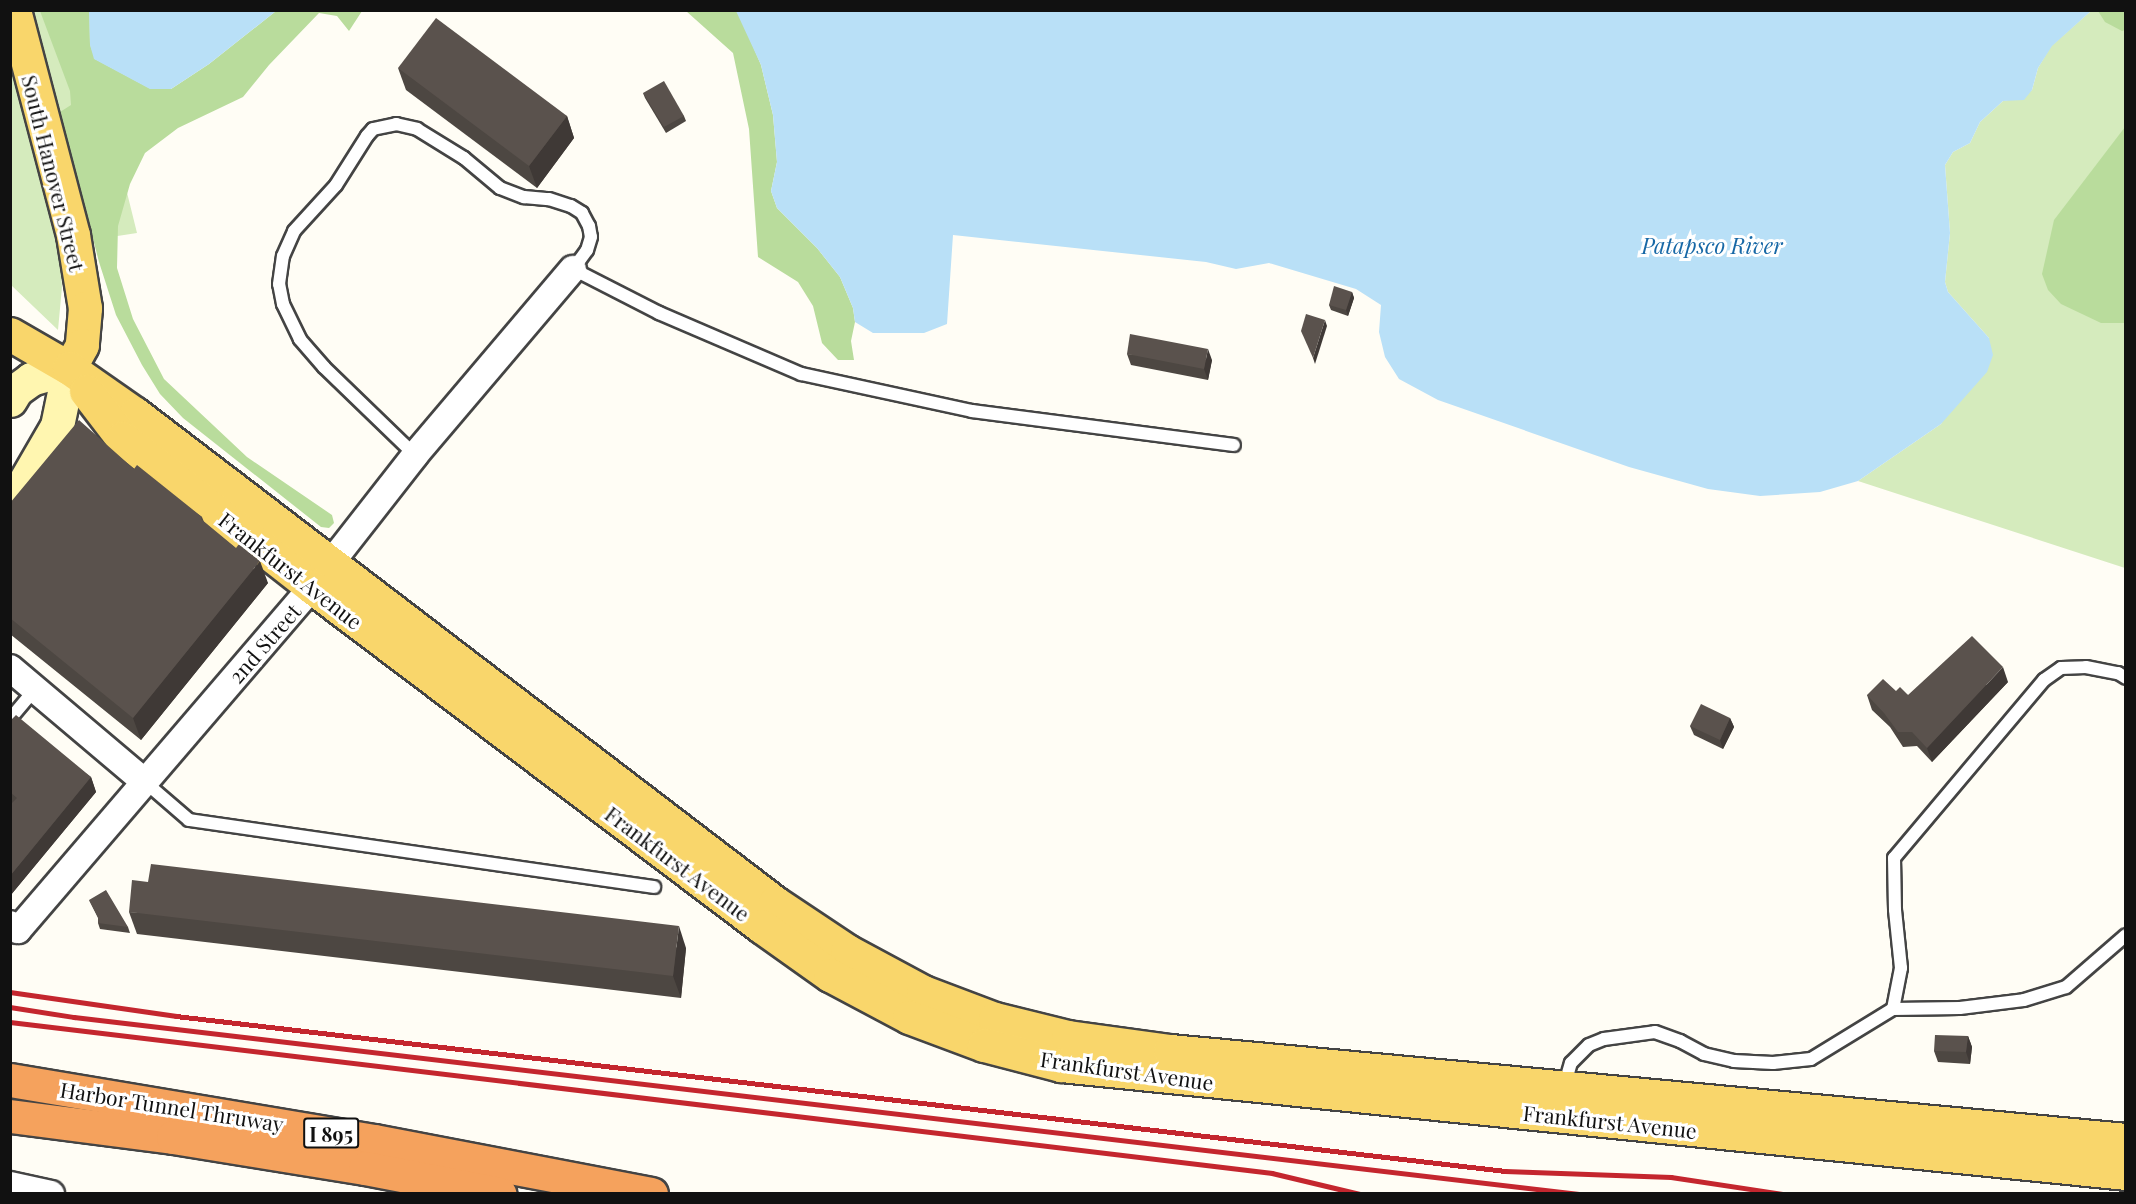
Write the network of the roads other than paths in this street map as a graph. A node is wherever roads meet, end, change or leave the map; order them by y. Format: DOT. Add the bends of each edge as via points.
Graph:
graph roads {
  1 [pos="14,10"];
  2 [pos="573,269"];
  3 [pos="10,334"];
  4 [pos="69,368"];
  5 [pos="10,400"];
  6 [pos="1234,445"];
  7 [pos="415,455"];
  8 [pos="10,507"];
  9 [pos="321,575"];
  10 [pos="10,668"];
  11 [pos="2126,678"];
  12 [pos="35,689"];
  13 [pos="10,718"];
  14 [pos="145,782"];
  15 [pos="654,887"];
  16 [pos="14,927"];
  17 [pos="2126,935"];
  18 [pos="1893,1009"];
  19 [pos="10,1080"];
  20 [pos="1562,1102"];
  21 [pos="10,1116"];
  22 [pos="1941,1139"];
  23 [pos="2126,1140"];
  24 [pos="2126,1173"];
  25 [pos="10,1185"];
  26 [pos="51,1194"];
  27 [pos="500,1194"];
  28 [pos="651,1194"];
  1 -- 4 [label="main road, South Hanover Street" via="73,235 85,308 82,345"];
  2 -- 6 [label="lane" via="658,313 801,374 972,411"];
  2 -- 7 [label="street, 2nd Street"];
  2 -- 7 [label="lane" via="591,237 582,213 549,199 500,188 464,158 417,129 396,124 373,129 367,136 336,185 294,231 283,256 279,284 283,304 300,339"];
  3 -- 4 [label="main road, Frankfurst Avenue"];
  4 -- 5 [label="main road" via="31,379"];
  4 -- 8 [label="main road, South Hanover Street" via="57,426"];
  4 -- 9 [label="main road, Frankfurst Avenue" via="142,419"];
  7 -- 9 [label="street, 2nd Street"];
  9 -- 14 [label="street, 2nd Street"];
  9 -- 20 [label="main road, Frankfurst Avenue" via="775,903 847,951 923,992 995,1019 1068,1037"];
  10 -- 12 [label="street"];
  11 -- 18 [label="lane" via="2118,673 2078,667 2061,668 2043,680 1894,858 1901,968"];
  12 -- 13 [label="lane"];
  12 -- 14 [label="street"];
  14 -- 15 [label="lane" via="189,820"];
  14 -- 16 [label="street, 2nd Street"];
  17 -- 18 [label="lane" via="2066,987 2024,1000 1960,1008"];
  18 -- 20 [label="lane" via="1811,1059 1773,1063 1734,1061 1704,1054 1655,1032 1604,1039 1590,1045 1570,1063"];
  19 -- 28 [label="highway, Harbor Tunnel Thruway / I 895" via="362,1138"];
  20 -- 22 [label="main road, Frankfurst Avenue"];
  21 -- 27 [label="highway, Harbor Tunnel Thruway / I 895" via="173,1137"];
  22 -- 23 [label="main road, Frankfurst Avenue"];
  22 -- 24 [label="main road, Frankfurst Avenue"];
  25 -- 26 [label="street"];
}
